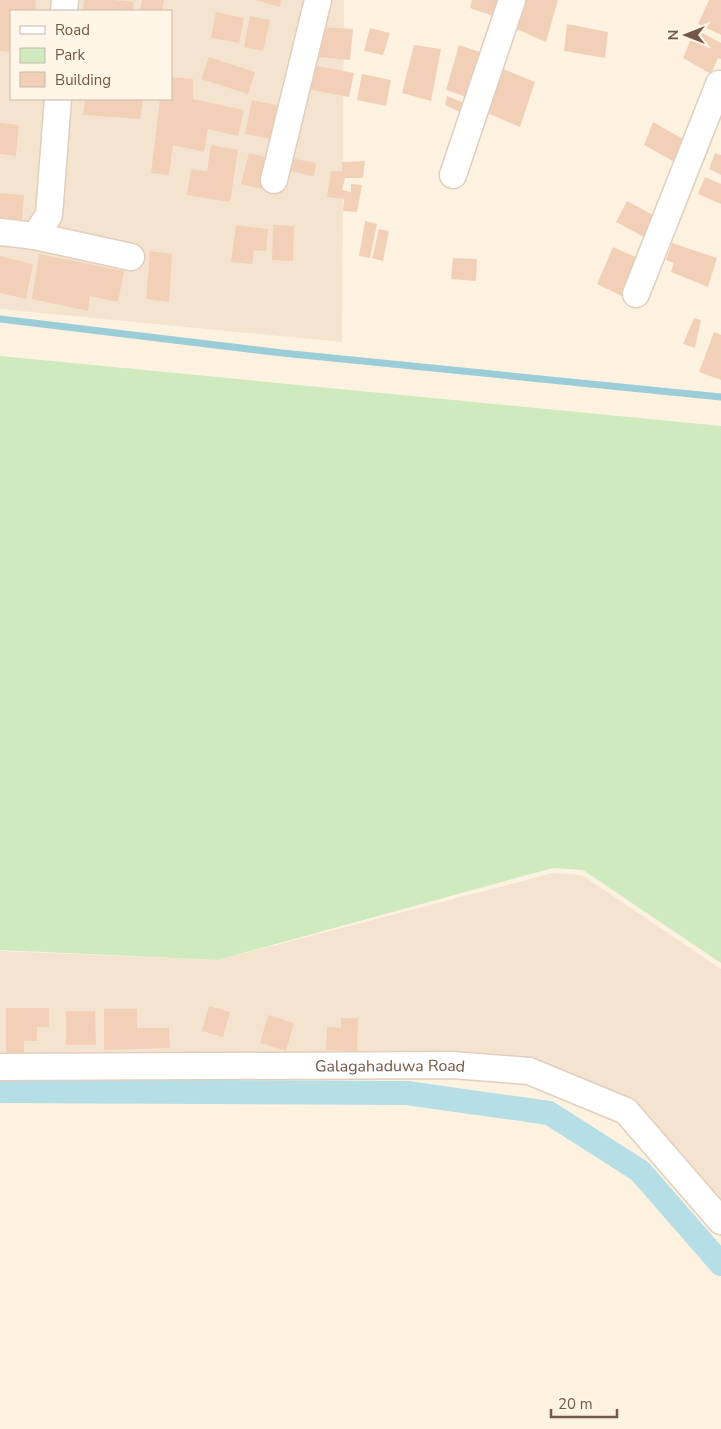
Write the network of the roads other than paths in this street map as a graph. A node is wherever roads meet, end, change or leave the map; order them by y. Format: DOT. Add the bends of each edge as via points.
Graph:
graph roads {
  1 [pos="318,0"];
  2 [pos="512,0"];
  3 [pos="720,83"];
  4 [pos="58,100"];
  5 [pos="454,175"];
  6 [pos="274,180"];
  7 [pos="0,232"];
  8 [pos="35,236"];
  9 [pos="131,257"];
  10 [pos="636,294"];
  11 [pos="0,1067"];
  12 [pos="721,1221"];
  1 -- 6 [label="street"];
  2 -- 5 [label="street"];
  3 -- 10 [label="street"];
  4 -- 8 [label="street" via="50,215"];
  7 -- 8 [label="street"];
  8 -- 9 [label="street"];
  11 -- 12 [label="street, Galagahaduwa Road" via="452,1065 529,1071 626,1111"];
}
